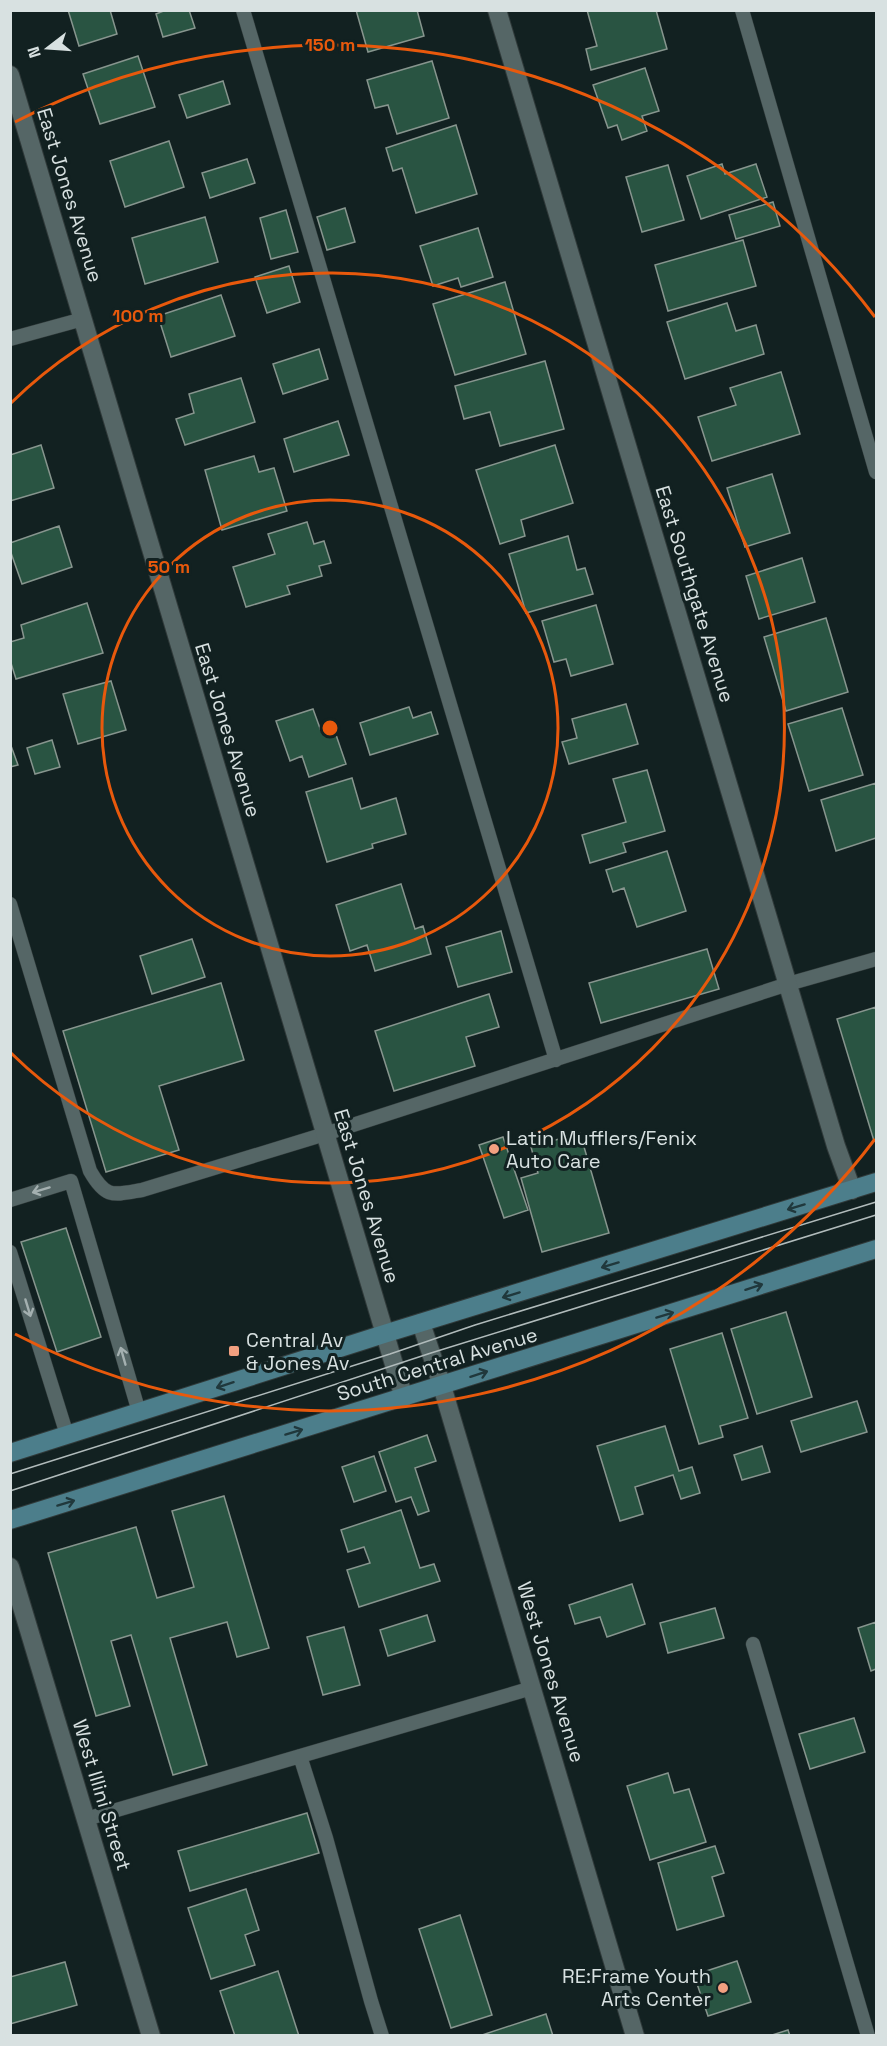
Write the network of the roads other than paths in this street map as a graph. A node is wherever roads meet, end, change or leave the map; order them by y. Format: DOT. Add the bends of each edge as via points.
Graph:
graph roads {
  1 [pos="243,10"];
  2 [pos="497,10"];
  3 [pos="742,10"];
  4 [pos="10,75"];
  5 [pos="83,319"];
  6 [pos="10,339"];
  7 [pos="876,472"];
  8 [pos="10,904"];
  9 [pos="876,959"];
  10 [pos="788,984"];
  11 [pos="556,1060"];
  12 [pos="325,1134"];
  13 [pos="876,1182"];
  14 [pos="852,1190"];
  15 [pos="10,1200"];
  16 [pos="876,1251"];
  17 [pos="10,1252"];
  18 [pos="421,1323"];
  19 [pos="384,1334"];
  20 [pos="442,1386"];
  21 [pos="404,1398"];
  22 [pos="139,1412"];
  23 [pos="67,1435"];
  24 [pos="10,1453"];
  25 [pos="10,1520"];
  26 [pos="10,1567"];
  27 [pos="753,1644"];
  28 [pos="532,1688"];
  29 [pos="300,1756"];
  30 [pos="86,1819"];
  31 [pos="151,2036"];
  32 [pos="382,2036"];
  33 [pos="635,2036"];
  34 [pos="868,2036"];
  1 -- 11 [label="lane"];
  2 -- 10 [label="street, East Southgate Avenue"];
  3 -- 7 [label="lane"];
  4 -- 5 [label="street, East Jones Avenue"];
  5 -- 6 [label="lane"];
  5 -- 12 [label="street, East Jones Avenue"];
  8 -- 12 [label="lane" via="90,1171 99,1188 116,1194 142,1190"];
  9 -- 10 [label="lane"];
  10 -- 11 [label="lane"];
  10 -- 14 [label="street, East Southgate Avenue"];
  11 -- 12 [label="lane"];
  12 -- 19 [label="street, East Jones Avenue"];
  13 -- 14 [label="main road"];
  14 -- 18 [label="main road, one-way"];
  22 -- 15 [label="lane, one-way" via="71,1181"];
  20 -- 16 [label="main road, South Central Avenue, one-way"];
  17 -- 23 [label="lane, one-way"];
  18 -- 19 [label="main road"];
  18 -- 20 [label="street, West Jones Avenue"];
  19 -- 21 [label="street, East Jones Avenue"];
  19 -- 22 [label="main road, one-way"];
  20 -- 21 [label="main road, South Central Avenue"];
  20 -- 28 [label="street, West Jones Avenue"];
  25 -- 21 [label="main road, South Central Avenue, one-way"];
  22 -- 23 [label="main road"];
  23 -- 24 [label="main road"];
  26 -- 30 [label="street, West Illini Street"];
  27 -- 34 [label="lane"];
  28 -- 29 [label="lane"];
  28 -- 33 [label="street, West Jones Avenue"];
  29 -- 30 [label="lane"];
  29 -- 32 [label="lane"];
  30 -- 31 [label="street, West Illini Street"];
}
